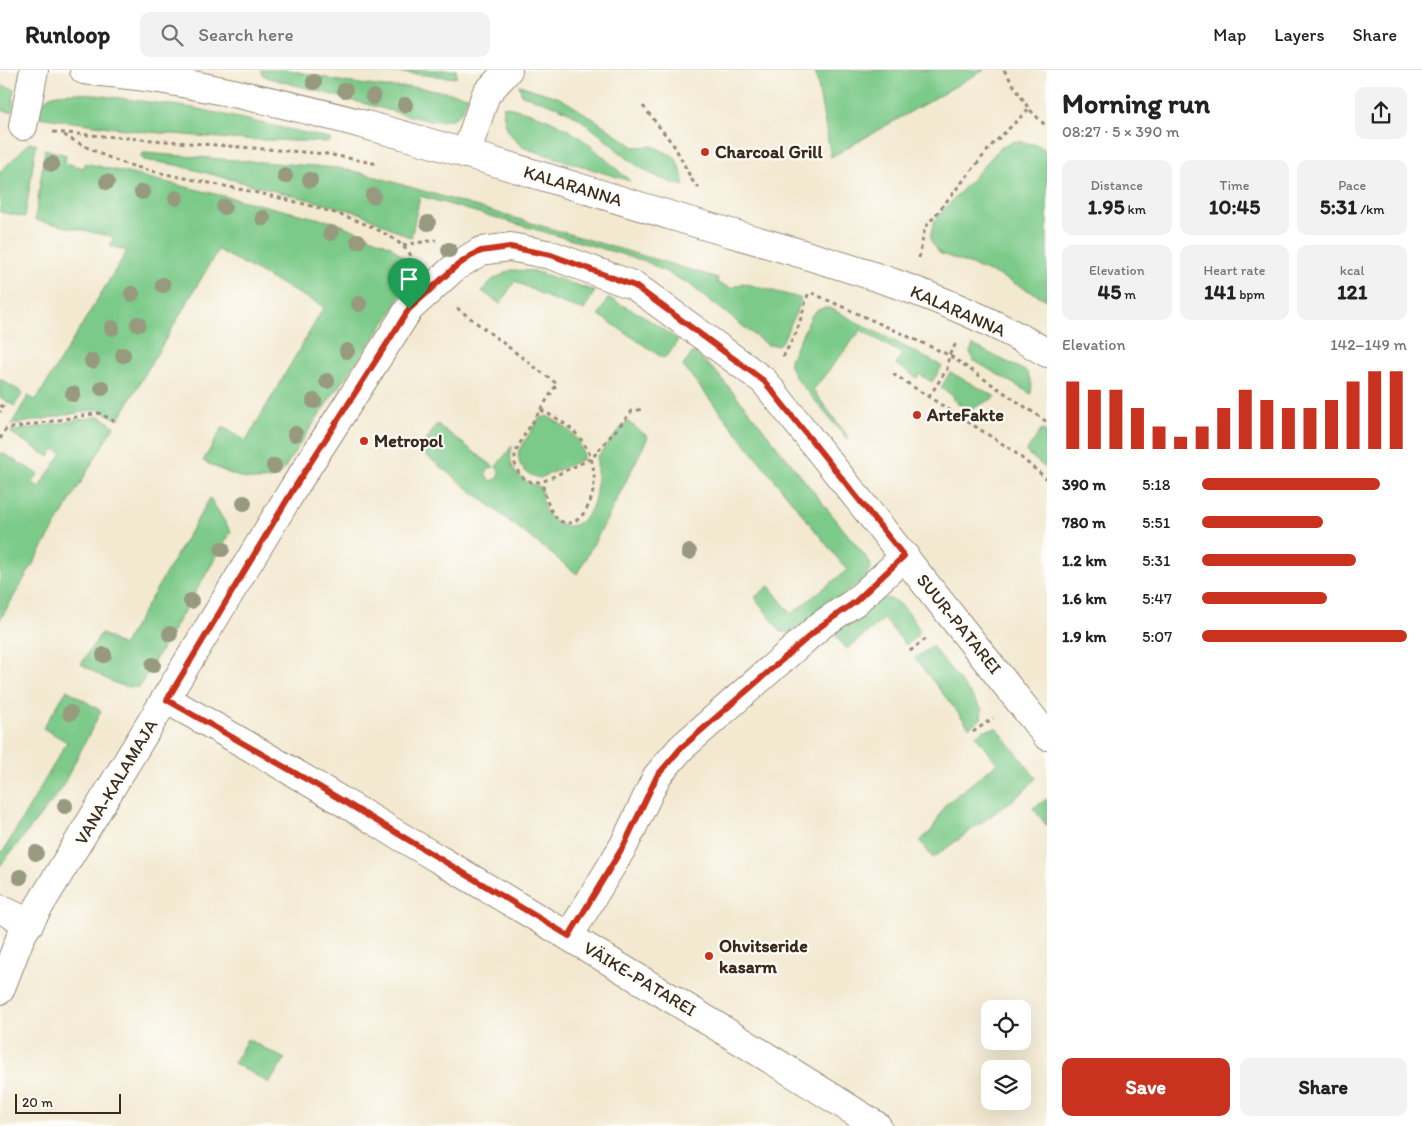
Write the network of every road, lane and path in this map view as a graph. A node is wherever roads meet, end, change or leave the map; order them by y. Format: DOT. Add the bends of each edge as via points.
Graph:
graph roads {
  1 [pos="34,70"];
  2 [pos="84,70"];
  3 [pos="508,70"];
  4 [pos="1004,70"];
  5 [pos="643,106"];
  6 [pos="1029,109"];
  7 [pos="23,126"];
  8 [pos="1047,127"];
  9 [pos="63,134"];
  10 [pos="466,154"];
  11 [pos="702,192"];
  12 [pos="440,240"];
  13 [pos="403,245"];
  14 [pos="918,266"];
  15 [pos="436,284"];
  16 [pos="809,291"];
  17 [pos="409,309"];
  18 [pos="1047,353"];
  19 [pos="947,369"];
  20 [pos="893,374"];
  21 [pos="764,381"];
  22 [pos="929,396"];
  23 [pos="0,405"];
  24 [pos="644,409"];
  25 [pos="541,410"];
  26 [pos="0,412"];
  27 [pos="114,421"];
  28 [pos="0,439"];
  29 [pos="592,458"];
  30 [pos="1047,479"];
  31 [pos="542,482"];
  32 [pos="904,556"];
  33 [pos="933,634"];
  34 [pos="910,651"];
  35 [pos="167,700"];
  36 [pos="997,715"];
  37 [pos="972,732"];
  38 [pos="1047,736"];
  39 [pos="0,909"];
  40 [pos="30,923"];
  41 [pos="569,936"];
  42 [pos="0,990"];
  43 [pos="877,1126"];
  1 -- 7 [label="street"];
  2 -- 10 [label="street, KALARANNA" via="158,79 290,106"];
  3 -- 10 [label="street" via="486,94"];
  4 -- 6 [label="path"];
  5 -- 11 [label="path" via="675,147"];
  6 -- 8 [label="path"];
  6 -- 14 [label="path" via="992,145 925,228"];
  9 -- 13 [label="path" via="93,151 132,166 299,203 363,222"];
  10 -- 18 [label="street, KALARANNA" via="883,279 972,315"];
  12 -- 13 [label="path"];
  13 -- 17 [label="path" via="419,272"];
  15 -- 17 [label="street, VANA-KALAMAJA"];
  15 -- 21 [label="street, SUUR-PATAREI" via="481,251 510,247 551,255 635,286"];
  15 -- 25 [label="path" via="557,384"];
  16 -- 21 [label="path" via="797,331 777,367"];
  17 -- 35 [label="street, VANA-KALAMAJA" via="293,490"];
  19 -- 22 [label="path"];
  20 -- 22 [label="path"];
  21 -- 32 [label="street, SUUR-PATAREI"];
  22 -- 30 [label="path" via="1012,450"];
  23 -- 26 [label="path" via="3,407"];
  24 -- 29 [label="path" via="632,411"];
  25 -- 29 [label="path" via="568,425"];
  25 -- 31 [label="path" via="515,453 515,464 520,476 531,482"];
  27 -- 28 [label="path" via="99,413 6,429"];
  29 -- 31 [label="path"];
  29 -- 31 [label="path" via="595,484 586,512 578,521 568,524 558,521 550,513"];
  32 -- 38 [label="street, SUUR-PATAREI"];
  32 -- 41 [label="street" via="855,602 821,626 681,748 657,776 624,845"];
  33 -- 34 [label="path"];
  35 -- 40 [label="street, VANA-KALAMAJA"];
  35 -- 41 [label="street, VÄIKE-PATAREI"];
  36 -- 37 [label="path"];
  39 -- 40 [label="street"];
  40 -- 42 [label="street, VANA-KALAMAJA" via="17,945"];
  41 -- 43 [label="street, VÄIKE-PATAREI"];
}
